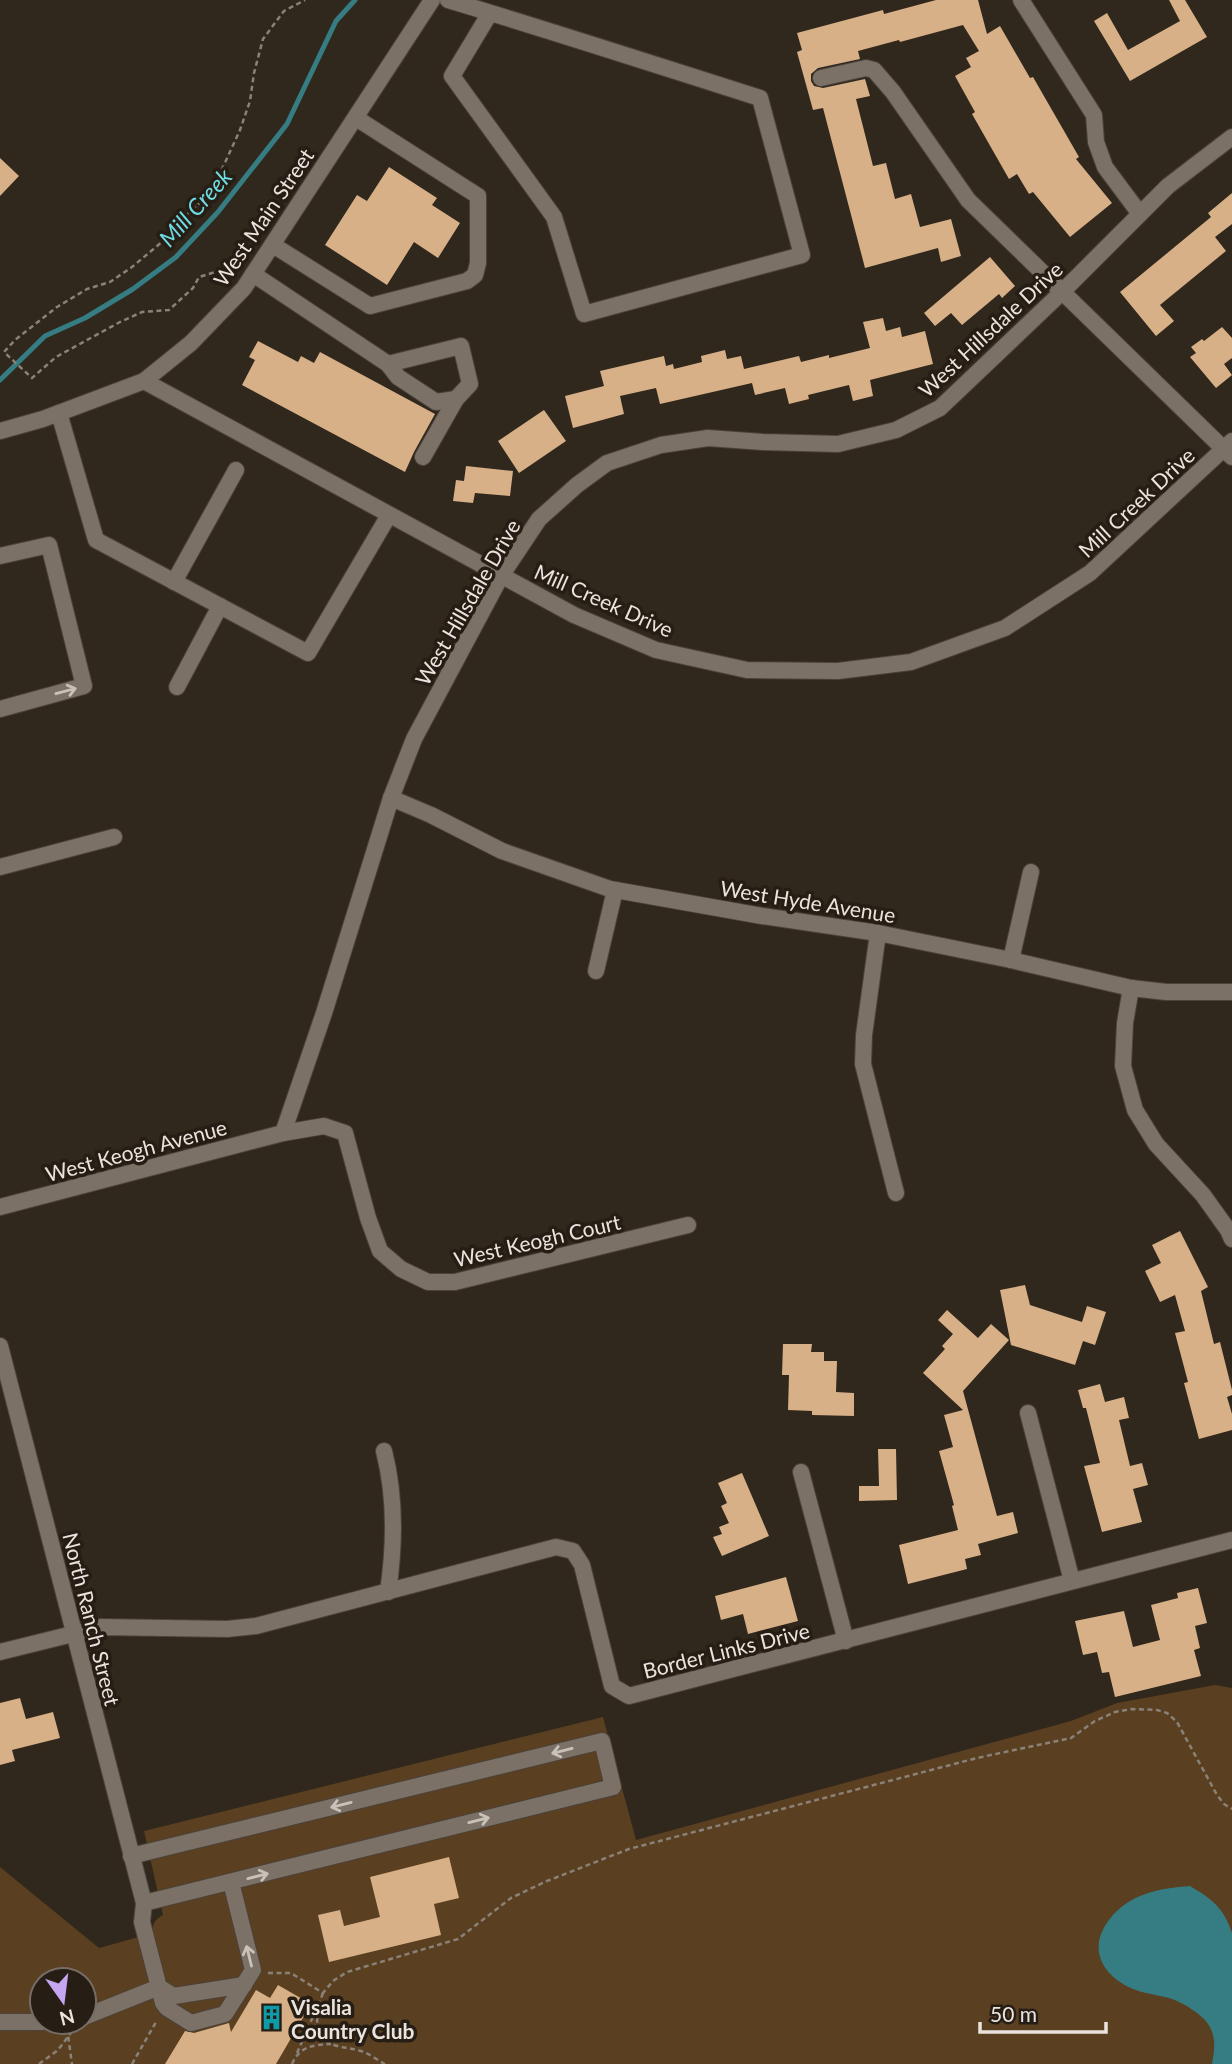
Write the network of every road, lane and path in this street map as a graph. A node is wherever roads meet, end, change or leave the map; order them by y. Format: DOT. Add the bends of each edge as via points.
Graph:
graph roads {
  1 [pos="305,0"];
  2 [pos="432,0"];
  3 [pos="448,0"];
  4 [pos="1021,0"];
  5 [pos="490,13"];
  6 [pos="821,78"];
  7 [pos="356,118"];
  8 [pos="1232,137"];
  9 [pos="1140,214"];
  10 [pos="273,245"];
  11 [pos="244,259"];
  12 [pos="253,274"];
  13 [pos="1062,292"];
  14 [pos="388,365"];
  15 [pos="144,381"];
  16 [pos="456,399"];
  17 [pos="59,413"];
  18 [pos="0,431"];
  19 [pos="1229,449"];
  20 [pos="423,457"];
  21 [pos="236,470"];
  22 [pos="389,515"];
  23 [pos="0,556"];
  24 [pos="501,576"];
  25 [pos="174,582"];
  26 [pos="220,606"];
  27 [pos="177,687"];
  28 [pos="0,709"];
  29 [pos="391,798"];
  30 [pos="114,837"];
  31 [pos="0,867"];
  32 [pos="1031,872"];
  33 [pos="615,890"];
  34 [pos="878,933"];
  35 [pos="1011,960"];
  36 [pos="596,971"];
  37 [pos="1131,988"];
  38 [pos="1232,992"];
  39 [pos="283,1133"];
  40 [pos="896,1193"];
  41 [pos="0,1207"];
  42 [pos="688,1224"];
  43 [pos="1232,1239"];
  44 [pos="0,1346"];
  45 [pos="1028,1413"];
  46 [pos="384,1451"];
  47 [pos="801,1472"];
  48 [pos="1232,1540"];
  49 [pos="1072,1581"];
  50 [pos="388,1592"];
  51 [pos="74,1633"];
  52 [pos="846,1641"];
  53 [pos="0,1652"];
  54 [pos="1232,1809"];
  55 [pos="131,1856"];
  56 [pos="231,1882"];
  57 [pos="144,1903"];
  58 [pos="247,1980"];
  59 [pos="159,1987"];
  60 [pos="323,1993"];
  61 [pos="318,2007"];
  62 [pos="167,2008"];
  63 [pos="98,2014"];
  64 [pos="0,2022"];
  65 [pos="28,2022"];
  66 [pos="67,2036"];
  67 [pos="68,2036"];
  68 [pos="331,2044"];
  69 [pos="297,2053"];
  70 [pos="39,2064"];
  71 [pos="72,2064"];
  72 [pos="132,2064"];
  73 [pos="292,2064"];
  74 [pos="385,2064"];
  1 -- 11 [label="path" via="284,11 263,39 250,101 211,193 132,267 58,307 4,352 32,378 56,357 120,322 142,312 169,310 199,277 240,265"];
  2 -- 7 [label="street, West Main Street"];
  3 -- 5 [label="street"];
  4 -- 9 [label="street" via="1094,116 1096,142 1105,167"];
  5 -- 5 [label="street" via="760,98 802,255 584,314 554,217 452,76"];
  6 -- 13 [label="street" via="874,70 968,200"];
  7 -- 10 [label="street, West Main Street"];
  7 -- 10 [label="street" via="478,196 475,275 370,306"];
  8 -- 9 [label="street, West Hillsdale Drive" via="1168,186"];
  9 -- 13 [label="street, West Hillsdale Drive"];
  10 -- 12 [label="street, West Main Street"];
  12 -- 14 [label="street"];
  12 -- 15 [label="street, West Main Street" via="191,343"];
  13 -- 19 [label="street"];
  13 -- 24 [label="street, West Hillsdale Drive" via="940,408 896,430 838,444 708,438 662,445 607,463 539,519"];
  14 -- 16 [label="street" via="436,402"];
  14 -- 16 [label="street" via="461,346 470,384"];
  15 -- 17 [label="street, West Main Street"];
  15 -- 22 [label="street, Mill Creek Drive"];
  16 -- 20 [label="street"];
  17 -- 18 [label="street, West Main Street"];
  17 -- 25 [label="street" via="96,540"];
  19 -- 24 [label="street, Mill Creek Drive" via="1090,573 1004,628 911,662 838,671 747,670 656,650 574,615"];
  21 -- 25 [label="street"];
  22 -- 24 [label="street, Mill Creek Drive"];
  22 -- 26 [label="street" via="308,653"];
  28 -- 23 [label="street, one-way" via="84,686 48,545"];
  24 -- 29 [label="street, West Hillsdale Drive" via="414,740"];
  25 -- 26 [label="street"];
  26 -- 27 [label="street"];
  29 -- 33 [label="street, West Hyde Avenue" via="502,851"];
  29 -- 39 [label="street, West Hillsdale Drive"];
  30 -- 31 [label="street"];
  32 -- 35 [label="street"];
  33 -- 34 [label="street, West Hyde Avenue"];
  33 -- 36 [label="street"];
  34 -- 35 [label="street, West Hyde Avenue"];
  34 -- 40 [label="street" via="863,1064"];
  35 -- 37 [label="street, West Hyde Avenue"];
  37 -- 38 [label="street, West Hyde Avenue"];
  37 -- 43 [label="street" via="1124,1066 1135,1110 1156,1144 1203,1195"];
  39 -- 41 [label="street, West Keogh Avenue"];
  39 -- 42 [label="street, West Keogh Court" via="324,1126 345,1133 380,1251 401,1269 428,1282 455,1283"];
  44 -- 51 [label="street, North Ranch Street"];
  45 -- 49 [label="street"];
  46 -- 50 [label="street" via="392,1482 394,1525"];
  47 -- 52 [label="street"];
  48 -- 49 [label="street, Border Links Drive"];
  49 -- 52 [label="street, Border Links Drive"];
  50 -- 51 [label="street, Border Links Drive" via="256,1626 101,1627"];
  50 -- 52 [label="street, Border Links Drive" via="556,1547 573,1551 582,1565 612,1686 629,1696"];
  51 -- 53 [label="street, Border Links Drive"];
  51 -- 55 [label="street, North Ranch Street"];
  54 -- 60 [label="path" via="1224,1804 1183,1731 1167,1713 1144,1709 1115,1712 1071,1738 629,1849 511,1898 458,1939 347,1972"];
  56 -- 55 [label="street, one-way" via="614,1787 602,1741"];
  55 -- 57 [label="street, North Ranch Street"];
  56 -- 57 [label="street"];
  58 -- 56 [label="street, one-way" via="253,1970"];
  57 -- 59 [label="street, North Ranch Street" via="142,1922"];
  58 -- 59 [label="street" via="174,1996"];
  58 -- 60 [label="path" via="291,1973"];
  58 -- 62 [label="street" via="225,2014 191,2023"];
  59 -- 62 [label="street, North Ranch Street"];
  59 -- 63 [label="street"];
  60 -- 61 [label="path"];
  61 -- 68 [label="path" via="317,2026"];
  61 -- 69 [label="path"];
  62 -- 72 [label="path"];
  64 -- 65 [label="street"];
  66 -- 70 [label="path"];
  67 -- 71 [label="path"];
  68 -- 69 [label="path"];
  68 -- 74 [label="path" via="365,2052"];
  69 -- 73 [label="path"];
}
